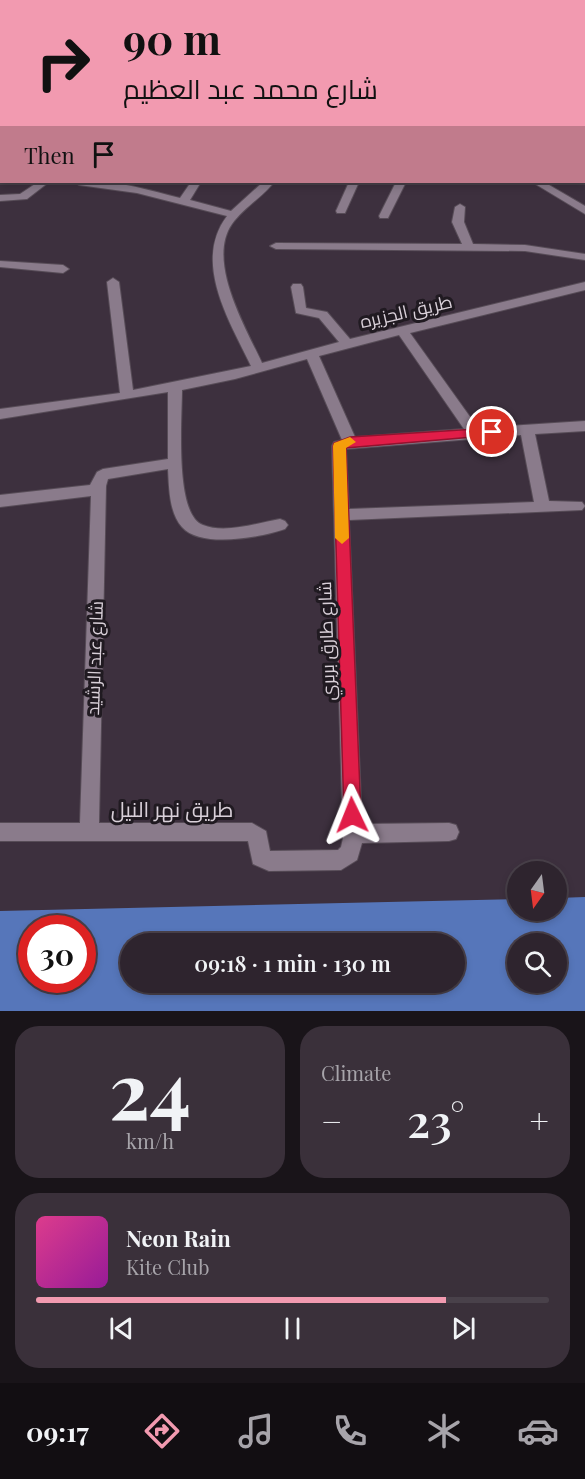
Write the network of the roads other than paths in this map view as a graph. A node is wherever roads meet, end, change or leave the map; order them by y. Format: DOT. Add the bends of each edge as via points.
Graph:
graph roads {
  1 [pos="43,183"];
  2 [pos="88,183"];
  3 [pos="195,183"];
  4 [pos="268,183"];
  5 [pos="354,183"];
  6 [pos="400,183"];
  7 [pos="539,183"];
  8 [pos="0,198"];
  9 [pos="183,202"];
  10 [pos="460,207"];
  11 [pos="341,211"];
  12 [pos="585,211"];
  13 [pos="234,215"];
  14 [pos="384,216"];
  15 [pos="276,246"];
  16 [pos="469,248"];
  17 [pos="585,257"];
  18 [pos="0,264"];
  19 [pos="63,269"];
  20 [pos="113,282"];
  21 [pos="585,286"];
  22 [pos="297,287"];
  23 [pos="402,332"];
  24 [pos="347,344"];
  25 [pos="311,353"];
  26 [pos="258,368"];
  27 [pos="175,387"];
  28 [pos="128,396"];
  29 [pos="0,414"];
  30 [pos="585,426"];
  31 [pos="527,430"];
  32 [pos="474,433"];
  33 [pos="346,442"];
  34 [pos="175,463"];
  35 [pos="99,484"];
  36 [pos="0,501"];
  37 [pos="577,506"];
  38 [pos="543,507"];
  39 [pos="341,515"];
  40 [pos="280,525"];
  41 [pos="0,832"];
  42 [pos="89,832"];
  43 [pos="448,832"];
  44 [pos="353,838"];
  1 -- 8 [label="street" via="18,198"];
  2 -- 9 [label="street"];
  3 -- 9 [label="street"];
  4 -- 13 [label="street"];
  5 -- 11 [label="street"];
  6 -- 14 [label="street"];
  7 -- 12 [label="street"];
  9 -- 13 [label="street"];
  10 -- 16 [label="street" via="458,222"];
  13 -- 26 [label="street" via="221,237 219,276"];
  15 -- 16 [label="street"];
  16 -- 17 [label="street" via="540,249"];
  18 -- 19 [label="street"];
  20 -- 28 [label="street"];
  21 -- 23 [label="street, طريق الجزيره"];
  22 -- 24 [label="street" via="300,310 323,315"];
  23 -- 24 [label="street, طريق الجزيره"];
  23 -- 32 [label="street"];
  24 -- 25 [label="street, طريق الجزيره"];
  25 -- 26 [label="street, طريق الجزيره"];
  25 -- 33 [label="street"];
  26 -- 27 [label="street, طريق الجزيره"];
  27 -- 28 [label="street, طريق الجزيره"];
  27 -- 34 [label="street"];
  28 -- 29 [label="street, طريق الجزيره"];
  30 -- 31 [label="street"];
  31 -- 32 [label="street"];
  31 -- 38 [label="street"];
  32 -- 33 [label="street"];
  33 -- 39 [label="street, شارع طارق بربري" via="339,446"];
  34 -- 35 [label="street" via="108,473"];
  34 -- 40 [label="street" via="180,509 193,528 220,533"];
  35 -- 36 [label="street" via="93,490"];
  35 -- 42 [label="street, شارع عبد الرشيد"];
  37 -- 38 [label="street"];
  38 -- 39 [label="street"];
  39 -- 44 [label="street, شارع طارق بربري"];
  41 -- 42 [label="street, طريق نهر النيل"];
  42 -- 44 [label="street, طريق نهر النيل" via="252,832 259,838 260,857 269,861 341,860 350,853"];
  43 -- 44 [label="street" via="360,834"];
}
